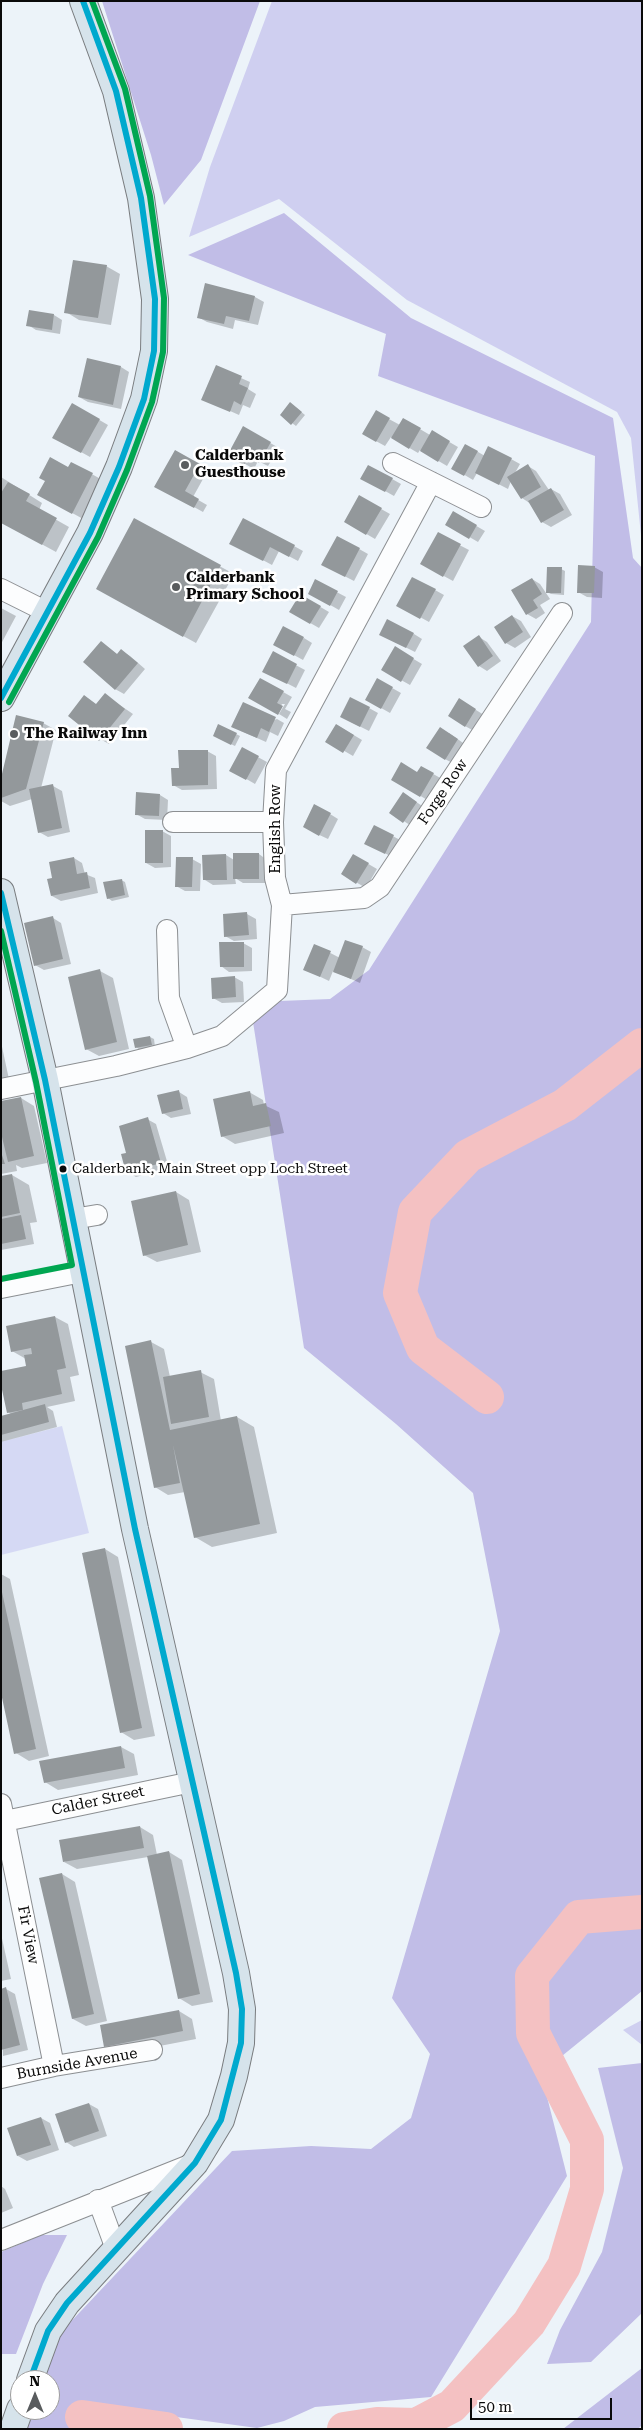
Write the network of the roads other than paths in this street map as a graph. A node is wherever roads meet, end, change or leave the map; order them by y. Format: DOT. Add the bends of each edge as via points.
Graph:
graph roads {
  1 [pos="83,1"];
  2 [pos="393,463"];
  3 [pos="431,482"];
  4 [pos="481,507"];
  5 [pos="1,589"];
  6 [pos="47,612"];
  7 [pos="562,613"];
  8 [pos="1,698"];
  9 [pos="173,822"];
  10 [pos="273,822"];
  11 [pos="1,892"];
  12 [pos="282,906"];
  13 [pos="167,930"];
  14 [pos="187,1048"];
  15 [pos="45,1080"];
  16 [pos="1,1089"];
  17 [pos="82,1272"];
  18 [pos="1,1288"];
  19 [pos="192,1782"];
  20 [pos="3,1812"];
  21 [pos="152,2050"];
  22 [pos="54,2066"];
  23 [pos="1,2078"];
  24 [pos="195,2163"];
  25 [pos="98,2200"];
  26 [pos="1,2240"];
  27 [pos="116,2249"];
  28 [pos="33,2370"];
  1 -- 6 [label="main road" via="116,91 141,198 155,298 154,351 144,398 119,467 90,533"];
  2 -- 3 [label="street"];
  3 -- 4 [label="street"];
  3 -- 10 [label="street, English Row" via="276,770"];
  5 -- 6 [label="street"];
  6 -- 8 [label="main road"];
  7 -- 12 [label="street, Forge Row" via="380,887 364,898"];
  9 -- 10 [label="street"];
  10 -- 12 [label="street, English Row" via="276,878"];
  11 -- 15 [label="main road"];
  12 -- 14 [label="street, English Row" via="277,990 222,1036"];
  13 -- 14 [label="street" via="169,998"];
  14 -- 15 [label="street, English Row"];
  15 -- 16 [label="street, English Row"];
  15 -- 17 [label="main road" via="85,1217"];
  17 -- 18 [label="street"];
  17 -- 19 [label="main road"];
  19 -- 20 [label="street, Calder Street"];
  19 -- 24 [label="main road" via="242,2009 241,2043 221,2120"];
  20 -- 22 [label="street, Fir View"];
  21 -- 22 [label="street, Burnside Avenue"];
  22 -- 23 [label="street, Burnside Avenue"];
  24 -- 25 [label="street"];
  24 -- 27 [label="main road"];
  25 -- 26 [label="street"];
  25 -- 27 [label="street"];
  27 -- 28 [label="main road" via="67,2303 48,2331"];
}
